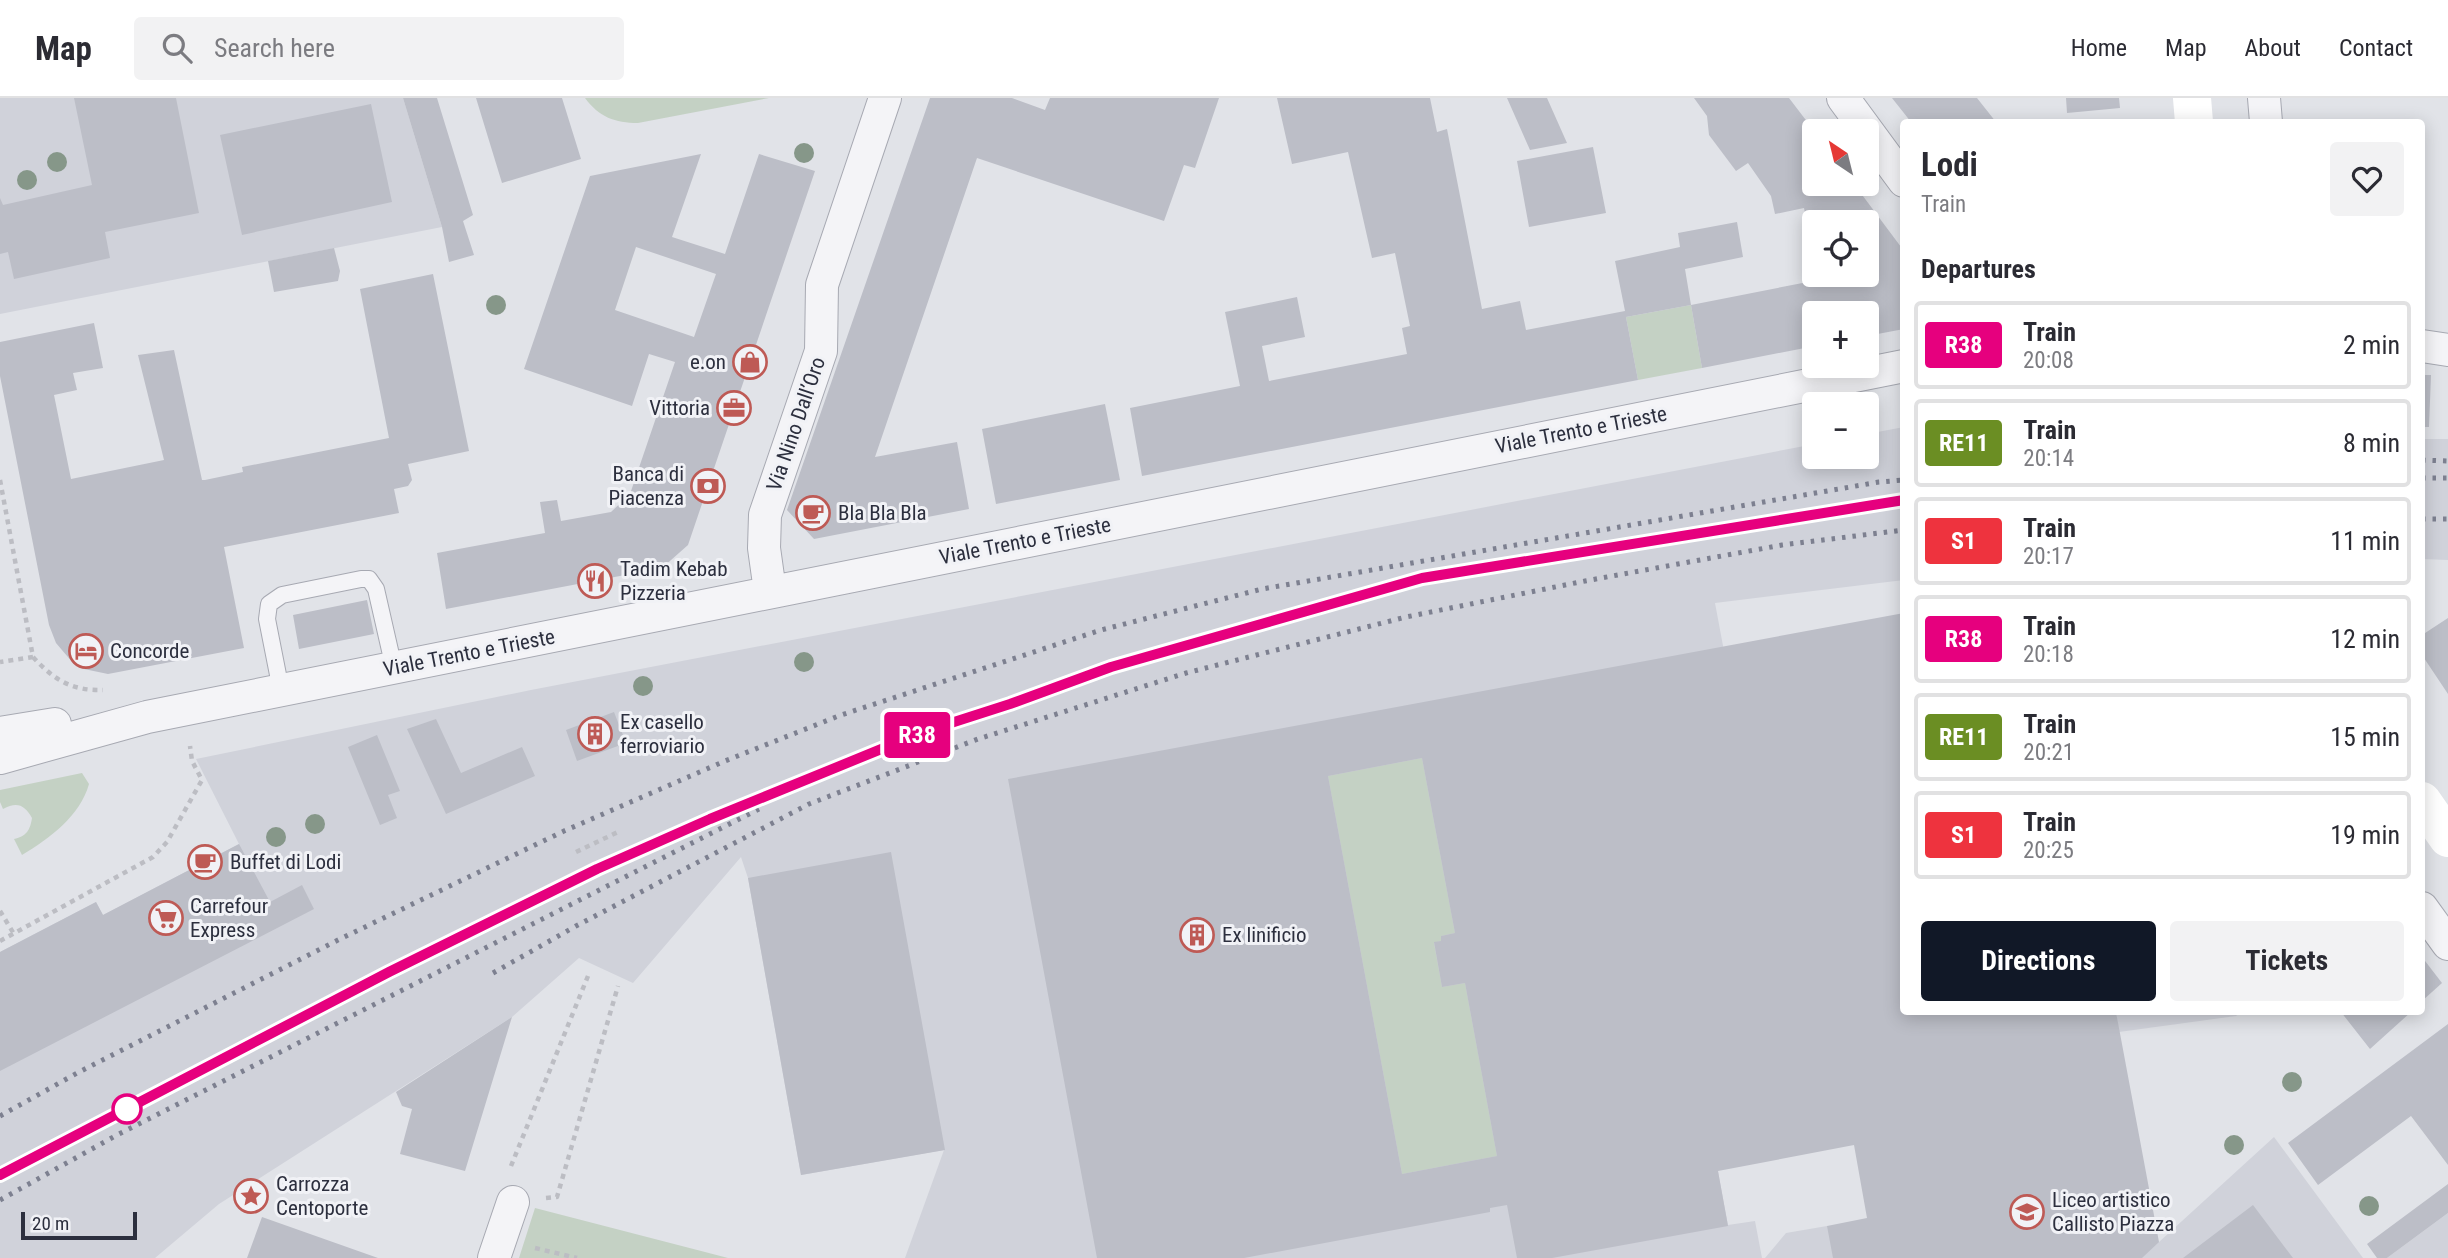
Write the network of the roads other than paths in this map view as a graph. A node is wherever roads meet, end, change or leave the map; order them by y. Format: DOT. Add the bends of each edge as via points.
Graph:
graph roads {
  1 [pos="885,98"];
  2 [pos="1843,98"];
  3 [pos="2192,98"];
  4 [pos="2264,98"];
  5 [pos="2194,119"];
  6 [pos="2266,119"];
  7 [pos="1900,176"];
  8 [pos="2425,346"];
  9 [pos="2448,350"];
  10 [pos="1900,367"];
  11 [pos="770,592"];
  12 [pos="394,668"];
  13 [pos="281,690"];
  14 [pos="1,743"];
  15 [pos="2425,805"];
  16 [pos="2448,838"];
  17 [pos="2425,912"];
  18 [pos="2448,944"];
  19 [pos="513,1202"];
  20 [pos="497,1248"];
  1 -- 11 [label="street, Via Nino Dall’Oro" via="822,285 821,351 765,515"];
  2 -- 7 [label="street"];
  3 -- 5 [label="street"];
  4 -- 6 [label="street"];
  8 -- 9 [label="street"];
  10 -- 11 [label="street, Viale Trento e Trieste"];
  11 -- 12 [label="street, Viale Trento e Trieste"];
  12 -- 13 [label="street, Viale Trento e Trieste"];
  12 -- 13 [label="lane" via="376,589 369,579 361,579 282,595 269,604 267,619"];
  13 -- 14 [label="street, Viale Trento e Trieste"];
  15 -- 16 [label="street"];
  17 -- 18 [label="street"];
  19 -- 20 [label="street"];
}
